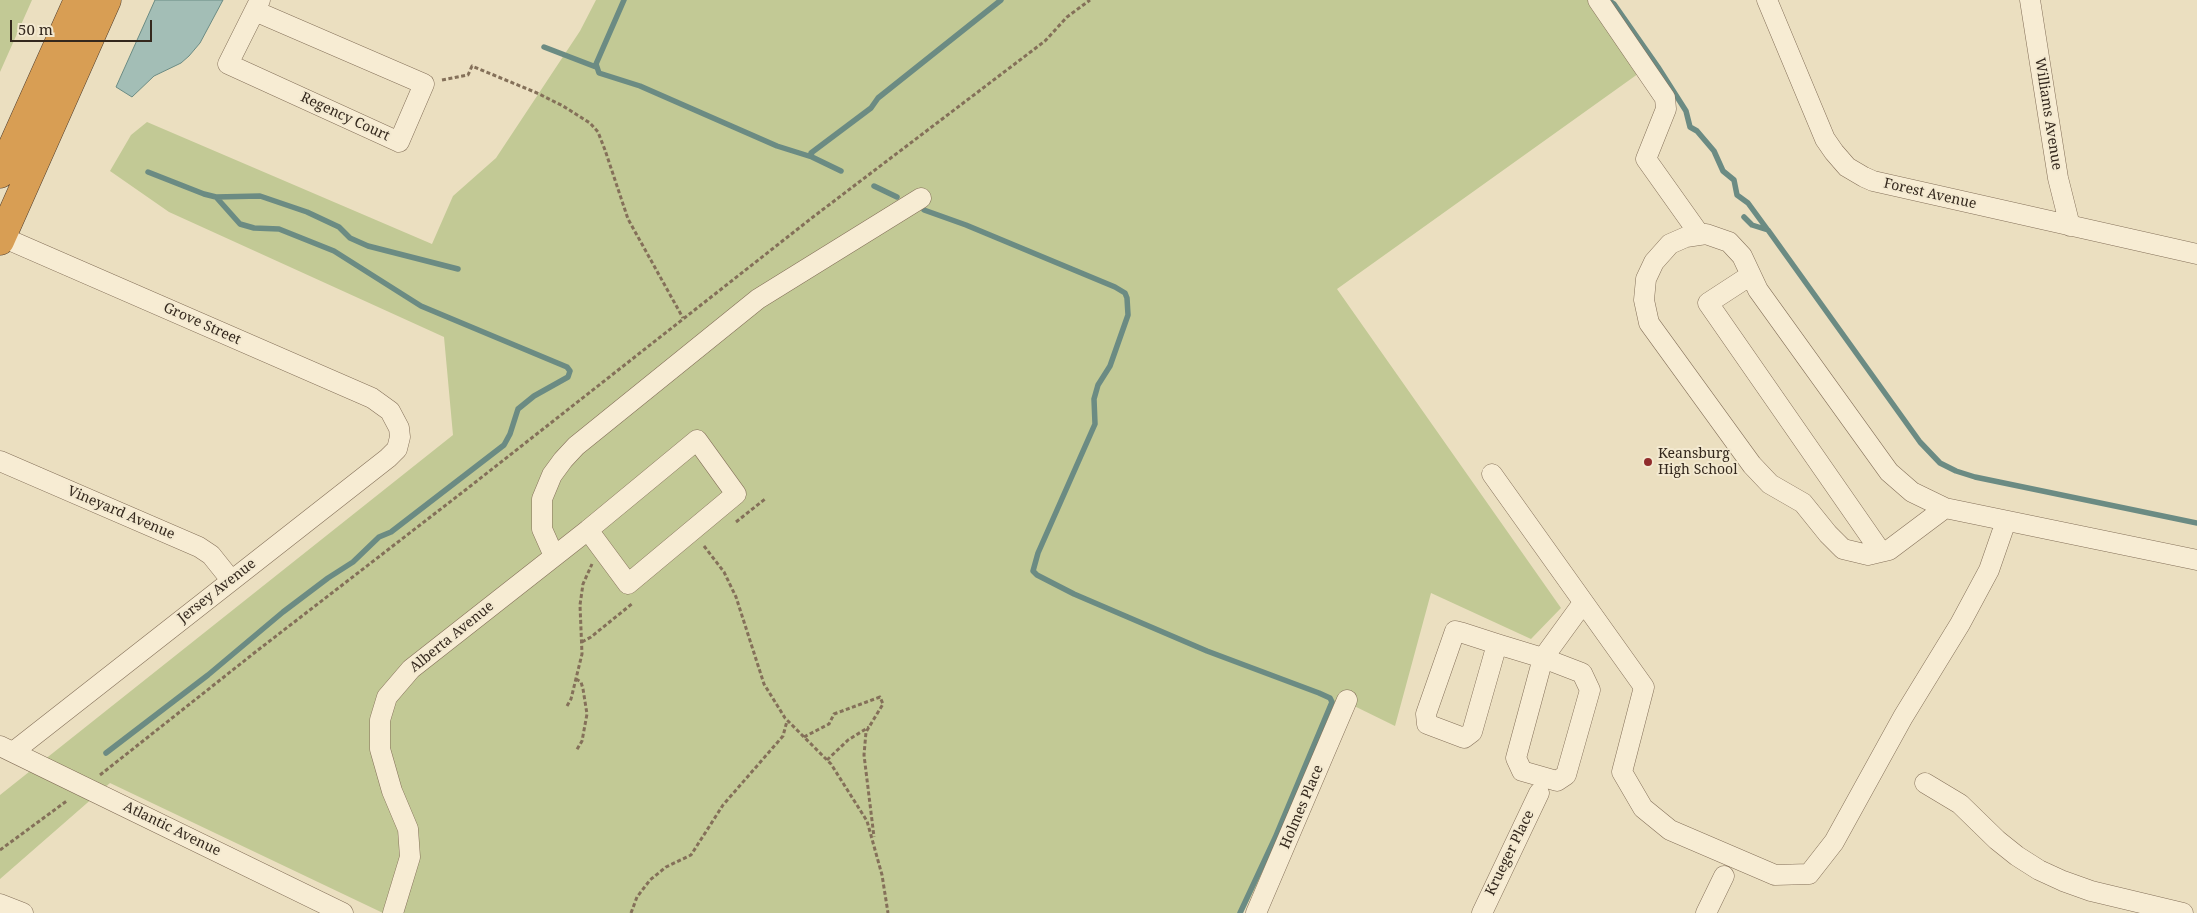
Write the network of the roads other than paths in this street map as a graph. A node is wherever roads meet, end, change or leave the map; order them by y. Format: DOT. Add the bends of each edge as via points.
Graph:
graph roads {
  1 [pos="78,0"];
  2 [pos="108,0"];
  3 [pos="1598,0"];
  4 [pos="1767,0"];
  5 [pos="2030,0"];
  6 [pos="258,5"];
  7 [pos="0,174"];
  8 [pos="921,198"];
  9 [pos="2070,226"];
  10 [pos="1700,235"];
  11 [pos="1,239"];
  12 [pos="2197,254"];
  13 [pos="1751,274"];
  14 [pos="395,420"];
  15 [pos="0,461"];
  16 [pos="1492,474"];
  17 [pos="1945,508"];
  18 [pos="2006,521"];
  19 [pos="588,530"];
  20 [pos="1881,552"];
  21 [pos="554,556"];
  22 [pos="2197,560"];
  23 [pos="231,580"];
  24 [pos="1583,603"];
  25 [pos="1497,644"];
  26 [pos="1543,658"];
  27 [pos="1347,700"];
  28 [pos="7,749"];
  29 [pos="1925,783"];
  30 [pos="1539,793"];
  31 [pos="1724,876"];
  32 [pos="0,904"];
  33 [pos="23,913"];
  34 [pos="343,913"];
  35 [pos="393,913"];
  36 [pos="1256,913"];
  37 [pos="1482,913"];
  38 [pos="1706,913"];
  39 [pos="2183,913"];
  1 -- 7 [label="highway"];
  2 -- 11 [label="highway"];
  3 -- 10 [label="street" via="1665,98 1666,109 1646,159"];
  4 -- 9 [label="street, Forest Avenue" via="1825,139 1847,166 1873,181"];
  5 -- 9 [label="street, Williams Avenue" via="2058,178"];
  6 -- 6 [label="street, Regency Court" via="228,64 399,142 424,84"];
  8 -- 21 [label="street" via="758,299 576,446 552,475 542,499 542,529"];
  9 -- 12 [label="street, Forest Avenue"];
  10 -- 13 [label="street" via="1730,242"];
  10 -- 20 [label="street" via="1670,244 1654,262 1646,279 1644,300 1649,323 1752,465 1770,484 1804,503 1843,550 1868,555"];
  11 -- 14 [label="street, Grove Street" via="372,398 383,404"];
  13 -- 17 [label="street" via="1758,290 1889,472 1912,492"];
  13 -- 20 [label="street" via="1708,303"];
  14 -- 23 [label="street, Jersey Avenue" via="400,437 397,448 388,458"];
  15 -- 23 [label="street, Vineyard Avenue" via="199,547 211,555"];
  16 -- 24 [label="street"];
  17 -- 18 [label="street"];
  17 -- 20 [label="street" via="1913,534"];
  18 -- 22 [label="street"];
  18 -- 24 [label="street" via="1989,570 1960,624 1903,717 1834,842 1809,874 1775,875 1670,830 1643,808 1622,772 1644,687"];
  19 -- 19 [label="street, Alberta Avenue" via="697,440 736,494 628,584"];
  19 -- 21 [label="street, Alberta Avenue"];
  21 -- 35 [label="street, Alberta Avenue" via="410,668 387,697 380,720 380,749 392,791 408,829 410,857"];
  23 -- 28 [label="street, Jersey Avenue"];
  24 -- 26 [label="street"];
  25 -- 25 [label="street" via="1455,631 1426,714 1428,724 1464,738 1472,732"];
  25 -- 26 [label="street"];
  26 -- 26 [label="street" via="1516,758 1522,771 1557,781 1566,775 1590,690 1582,673"];
  27 -- 36 [label="street, Holmes Place"];
  28 -- 34 [label="street, Atlantic Avenue"];
  29 -- 39 [label="street" via="1960,804 1997,840 2040,870 2090,891"];
  30 -- 37 [label="street, Krueger Place"];
  31 -- 38 [label="street"];
  32 -- 33 [label="street"];
}
